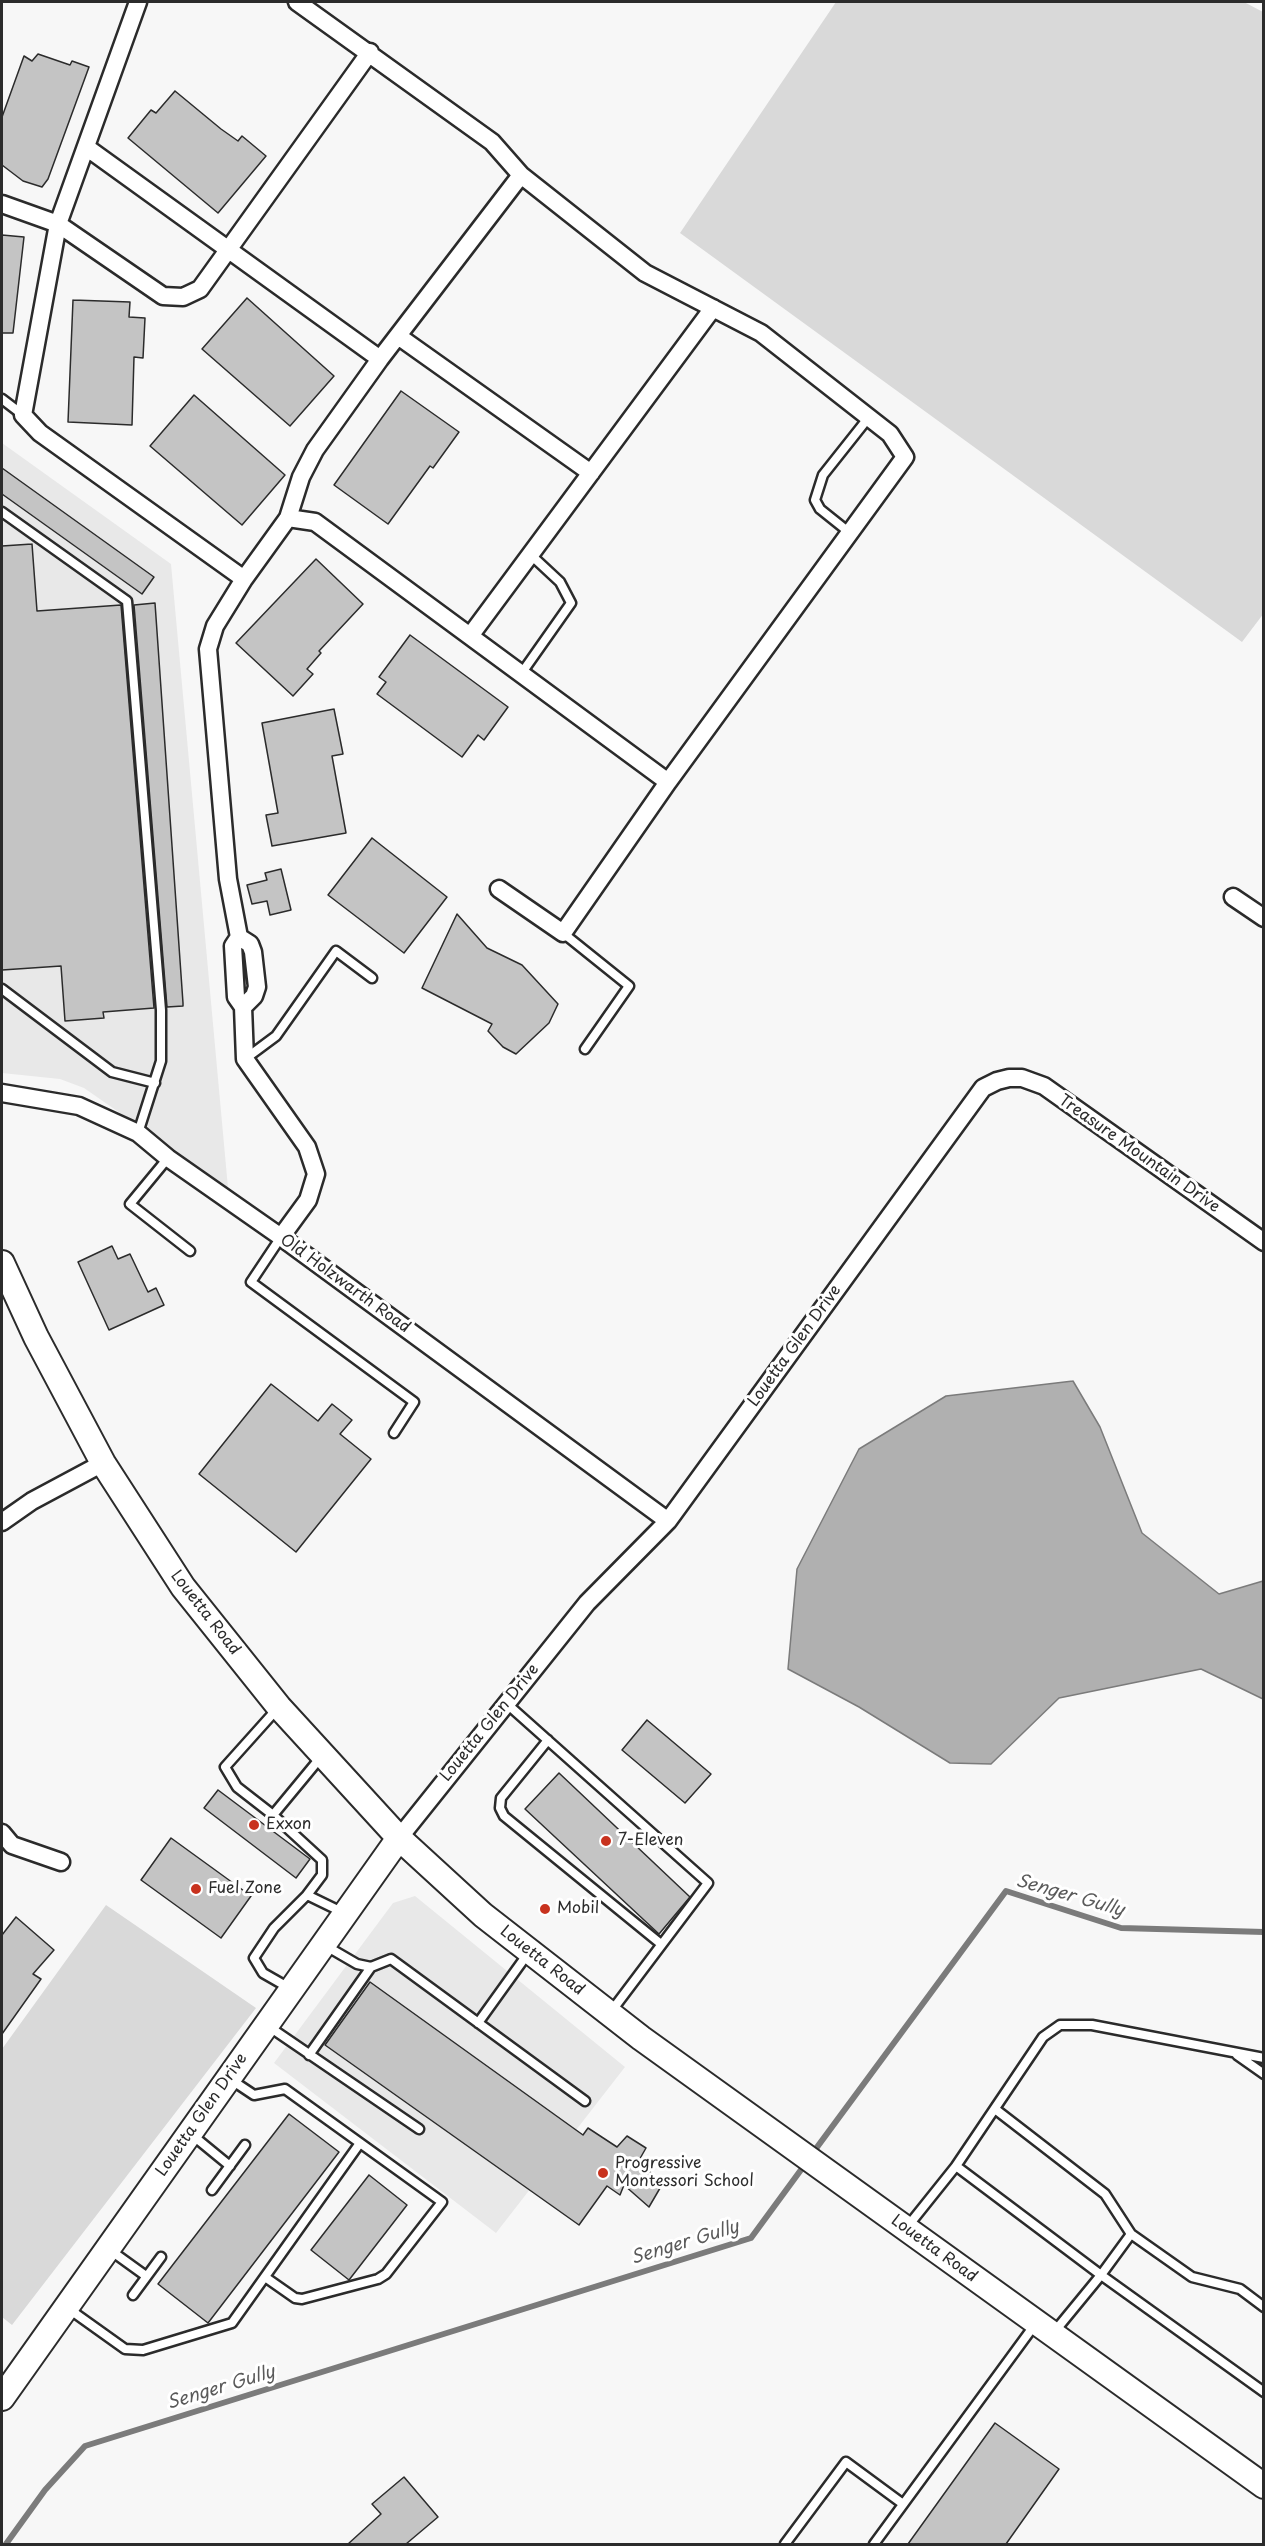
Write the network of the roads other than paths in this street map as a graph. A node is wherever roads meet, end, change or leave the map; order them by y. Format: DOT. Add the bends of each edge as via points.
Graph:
graph roads {
  1 [pos="138,2"];
  2 [pos="297,2"];
  3 [pos="370,52"];
  4 [pos="86,147"];
  5 [pos="521,175"];
  6 [pos="2,204"];
  7 [pos="58,224"];
  8 [pos="229,250"];
  9 [pos="713,308"];
  10 [pos="398,336"];
  11 [pos="380,359"];
  12 [pos="2,399"];
  13 [pos="24,415"];
  14 [pos="869,417"];
  15 [pos="591,473"];
  16 [pos="2,512"];
  17 [pos="288,518"];
  18 [pos="850,533"];
  19 [pos="531,555"];
  20 [pos="244,579"];
  21 [pos="470,636"];
  22 [pos="521,674"];
  23 [pos="668,782"];
  24 [pos="499,889"];
  25 [pos="1233,897"];
  26 [pos="1263,918"];
  27 [pos="563,933"];
  28 [pos="372,978"];
  29 [pos="2,988"];
  30 [pos="585,1049"];
  31 [pos="245,1059"];
  32 [pos="1009,1078"];
  33 [pos="155,1083"];
  34 [pos="2,1093"];
  35 [pos="138,1133"];
  36 [pos="168,1158"];
  37 [pos="281,1237"];
  38 [pos="1263,1242"];
  39 [pos="190,1251"];
  40 [pos="2,1263"];
  41 [pos="394,1433"];
  42 [pos="103,1464"];
  43 [pos="668,1521"];
  44 [pos="2,1522"];
  45 [pos="506,1703"];
  46 [pos="279,1707"];
  47 [pos="548,1740"];
  48 [pos="322,1755"];
  49 [pos="273,1815"];
  50 [pos="399,1838"];
  51 [pos="5,1846"];
  52 [pos="61,1862"];
  53 [pos="307,1895"];
  54 [pos="345,1914"];
  55 [pos="323,1944"];
  56 [pos="661,1944"];
  57 [pos="529,1952"];
  58 [pos="371,1967"];
  59 [pos="291,1989"];
  60 [pos="609,2013"];
  61 [pos="478,2023"];
  62 [pos="266,2025"];
  63 [pos="1233,2051"];
  64 [pos="309,2055"];
  65 [pos="1263,2058"];
  66 [pos="1263,2074"];
  67 [pos="228,2078"];
  68 [pos="585,2101"];
  69 [pos="995,2109"];
  70 [pos="419,2129"];
  71 [pos="189,2133"];
  72 [pos="360,2143"];
  73 [pos="245,2145"];
  74 [pos="230,2166"];
  75 [pos="956,2166"];
  76 [pos="212,2190"];
  77 [pos="906,2228"];
  78 [pos="1131,2234"];
  79 [pos="108,2248"];
  80 [pos="161,2257"];
  81 [pos="1101,2275"];
  82 [pos="146,2277"];
  83 [pos="265,2277"];
  84 [pos="133,2295"];
  85 [pos="66,2307"];
  86 [pos="1263,2307"];
  87 [pos="1044,2328"];
  88 [pos="1263,2392"];
  89 [pos="2,2398"];
  90 [pos="1263,2486"];
  91 [pos="903,2504"];
  92 [pos="785,2544"];
  93 [pos="874,2544"];
  1 -- 4 [label="street"];
  2 -- 3 [label="street"];
  3 -- 5 [label="street" via="492,142"];
  3 -- 8 [label="street"];
  4 -- 7 [label="street"];
  4 -- 8 [label="street"];
  5 -- 9 [label="street" via="645,273"];
  5 -- 10 [label="street"];
  6 -- 7 [label="street"];
  7 -- 8 [label="street" via="163,296 183,297 200,289"];
  7 -- 13 [label="street"];
  8 -- 11 [label="street"];
  9 -- 14 [label="street" via="761,333"];
  9 -- 15 [label="street"];
  10 -- 11 [label="street"];
  10 -- 15 [label="street"];
  11 -- 17 [label="street" via="315,450 301,477"];
  12 -- 13 [label="lane"];
  13 -- 20 [label="street" via="40,433"];
  14 -- 18 [label="street" via="890,434 905,457"];
  14 -- 18 [label="lane" via="823,475 815,500 820,509"];
  15 -- 19 [label="street"];
  16 -- 33 [label="lane" via="127,601 161,1010 161,1061"];
  17 -- 20 [label="street"];
  17 -- 21 [label="street" via="315,522"];
  18 -- 23 [label="street"];
  19 -- 21 [label="street"];
  19 -- 22 [label="lane" via="560,582 571,603"];
  20 -- 31 [label="street" via="215,626 208,649 228,879 239,937 233,946 236,997 243,1007"];
  21 -- 22 [label="street"];
  22 -- 23 [label="street"];
  23 -- 27 [label="street"];
  24 -- 27 [label="street"];
  25 -- 26 [label="street"];
  27 -- 30 [label="lane" via="629,987"];
  28 -- 31 [label="lane" via="336,951 276,1036"];
  29 -- 33 [label="lane" via="112,1072"];
  31 -- 37 [label="street" via="307,1147 316,1174 308,1200"];
  32 -- 38 [label="street, Treasure Mountain Drive" via="1044,1086"];
  32 -- 43 [label="street, Louetta Glen Drive" via="983,1088 973,1098"];
  33 -- 35 [label="lane"];
  34 -- 35 [label="street, Old Holzwarth Road" via="79,1106"];
  35 -- 36 [label="street, Old Holzwarth Road"];
  36 -- 37 [label="street, Old Holzwarth Road"];
  36 -- 39 [label="lane" via="130,1204"];
  37 -- 41 [label="lane" via="251,1282 414,1402"];
  37 -- 43 [label="street, Old Holzwarth Road"];
  40 -- 42 [label="main road, Louetta Road"];
  42 -- 44 [label="street" via="32,1501"];
  42 -- 46 [label="main road, Louetta Road" via="183,1587"];
  43 -- 45 [label="street, Louetta Glen Drive" via="586,1603"];
  45 -- 47 [label="lane"];
  45 -- 50 [label="street, Louetta Glen Drive"];
  46 -- 48 [label="main road, Louetta Road"];
  46 -- 49 [label="lane" via="225,1767 237,1787"];
  47 -- 56 [label="lane" via="708,1883"];
  47 -- 56 [label="lane" via="501,1798 504,1816"];
  48 -- 49 [label="lane"];
  48 -- 50 [label="main road, Louetta Road"];
  49 -- 53 [label="lane" via="322,1860 322,1875"];
  50 -- 54 [label="main road, Louetta Glen Drive"];
  50 -- 57 [label="main road, Louetta Road"];
  51 -- 52 [label="street"];
  53 -- 54 [label="lane"];
  53 -- 59 [label="lane" via="274,1928 254,1958 263,1972"];
  54 -- 55 [label="main road, Louetta Glen Drive"];
  55 -- 58 [label="lane" via="357,1964"];
  55 -- 59 [label="main road, Louetta Glen Drive"];
  56 -- 60 [label="lane"];
  57 -- 60 [label="main road, Louetta Road"];
  57 -- 61 [label="lane"];
  58 -- 61 [label="lane" via="391,1959"];
  58 -- 64 [label="lane"];
  59 -- 62 [label="main road, Louetta Glen Drive"];
  60 -- 77 [label="main road, Louetta Road"];
  61 -- 68 [label="lane"];
  62 -- 64 [label="lane"];
  62 -- 67 [label="main road, Louetta Glen Drive"];
  63 -- 65 [label="lane"];
  63 -- 66 [label="lane"];
  63 -- 69 [label="lane" via="1092,2025 1060,2025 1043,2037"];
  64 -- 70 [label="lane"];
  67 -- 71 [label="main road, Louetta Glen Drive"];
  67 -- 72 [label="lane" via="254,2095 285,2089"];
  69 -- 75 [label="lane"];
  69 -- 78 [label="lane" via="1105,2194"];
  71 -- 74 [label="lane"];
  71 -- 79 [label="main road, Louetta Glen Drive"];
  72 -- 83 [label="lane"];
  72 -- 83 [label="lane" via="442,2202 386,2274 378,2278 302,2299"];
  73 -- 74 [label="lane"];
  74 -- 76 [label="lane"];
  75 -- 77 [label="lane"];
  75 -- 81 [label="lane"];
  77 -- 87 [label="main road, Louetta Road"];
  78 -- 81 [label="lane"];
  78 -- 86 [label="lane" via="1192,2277 1240,2289"];
  79 -- 82 [label="lane"];
  79 -- 85 [label="main road, Louetta Glen Drive"];
  80 -- 82 [label="lane"];
  81 -- 87 [label="lane"];
  81 -- 88 [label="lane"];
  82 -- 84 [label="lane"];
  83 -- 85 [label="lane" via="232,2323 143,2350 125,2349"];
  85 -- 89 [label="main road, Louetta Glen Drive"];
  87 -- 90 [label="main road, Louetta Road"];
  87 -- 91 [label="lane"];
  91 -- 92 [label="lane" via="846,2462"];
  91 -- 93 [label="lane"];
}
